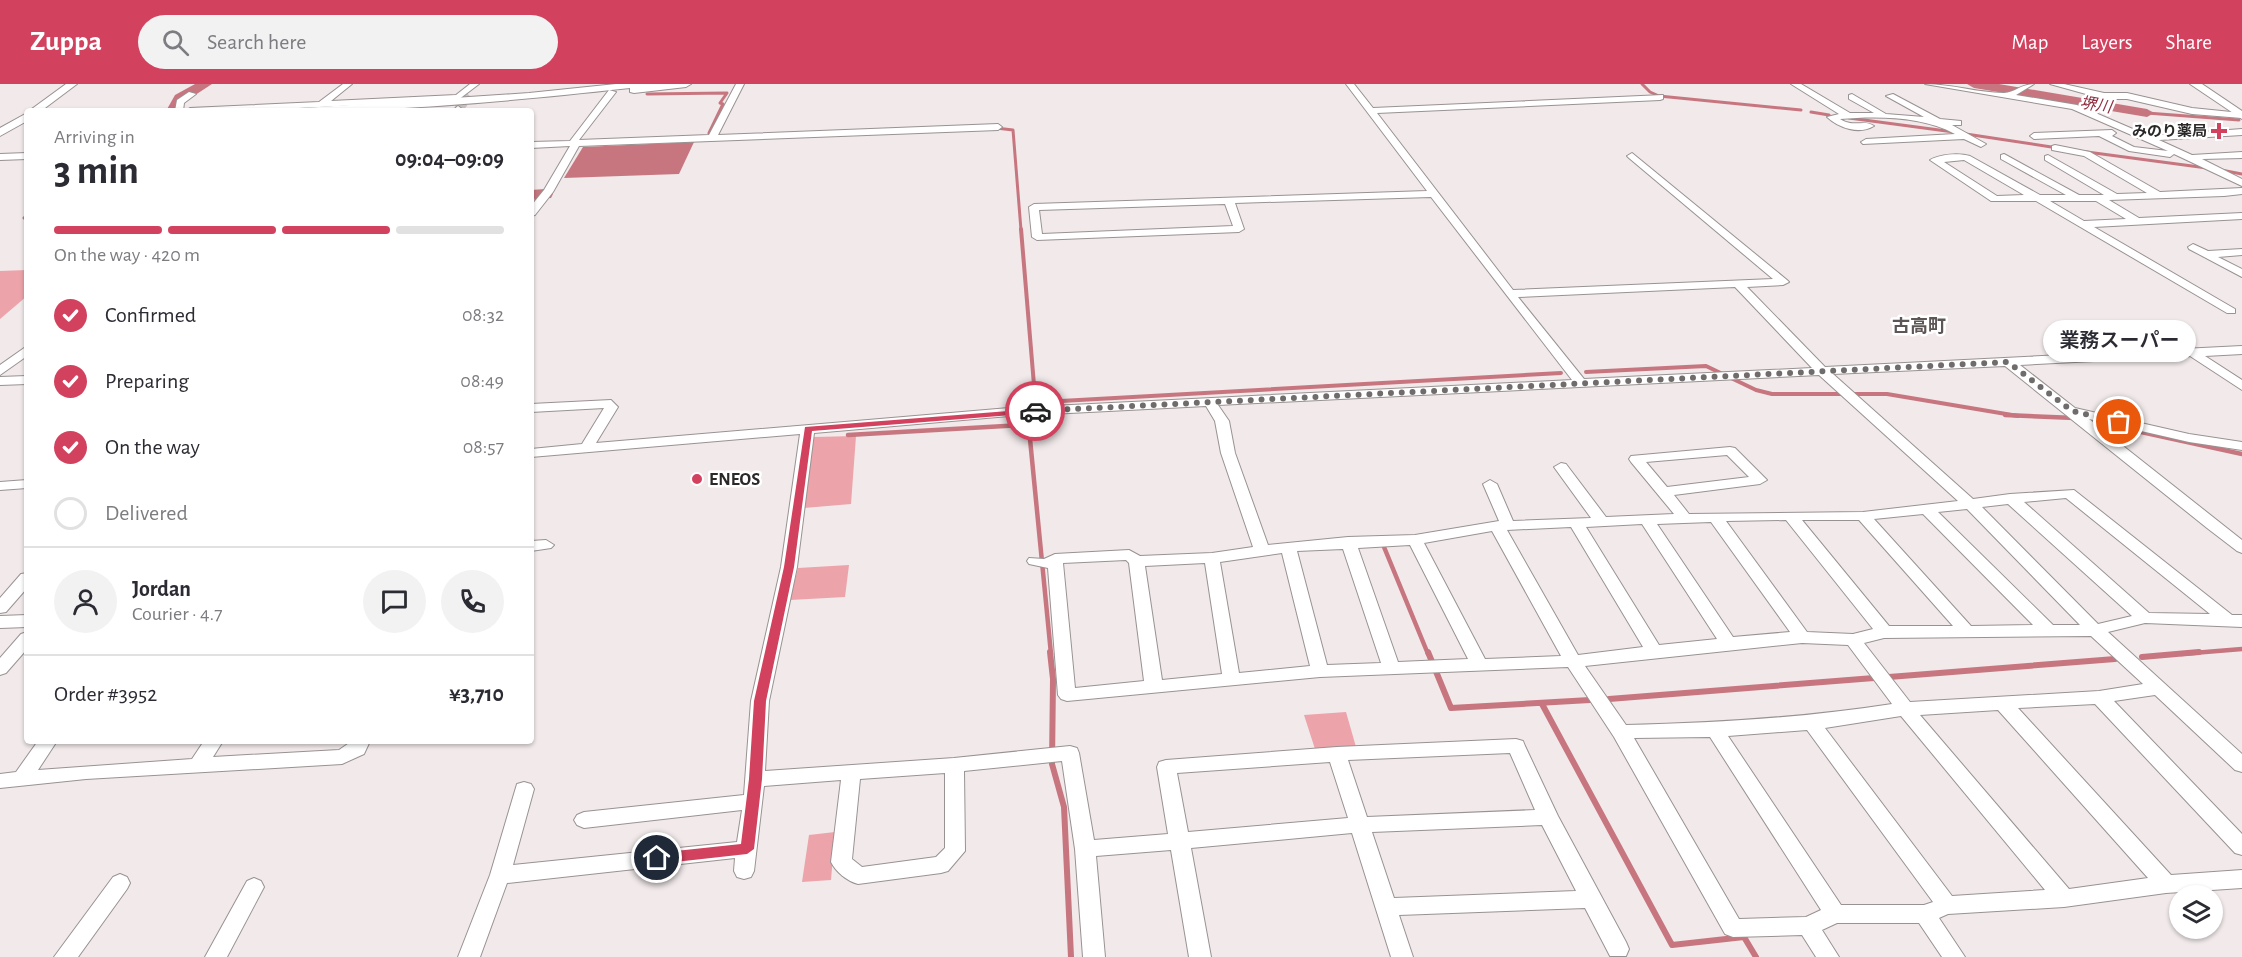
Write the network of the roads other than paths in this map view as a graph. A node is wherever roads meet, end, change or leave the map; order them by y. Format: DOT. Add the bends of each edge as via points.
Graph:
graph roads {
  1 [pos="72,84"];
  2 [pos="348,84"];
  3 [pos="475,84"];
  4 [pos="482,84"];
  5 [pos="645,84"];
  6 [pos="686,84"];
  7 [pos="740,84"];
  8 [pos="1350,84"];
  9 [pos="1795,84"];
  10 [pos="1929,84"];
  11 [pos="2054,84"];
  12 [pos="2195,84"];
  13 [pos="2207,84"];
  14 [pos="2024,85"];
  15 [pos="613,88"];
  16 [pos="192,94"];
  17 [pos="2010,95"];
  18 [pos="470,96"];
  19 [pos="1890,96"];
  20 [pos="1660,97"];
  21 [pos="1852,97"];
  22 [pos="38,108"];
  23 [pos="179,108"];
  24 [pos="317,108"];
  25 [pos="328,108"];
  26 [pos="330,108"];
  27 [pos="461,108"];
  28 [pos="2242,109"];
  29 [pos="1370,111"];
  30 [pos="1882,114"];
  31 [pos="1847,115"];
  32 [pos="2242,116"];
  33 [pos="24,118"];
  34 [pos="1938,122"];
  35 [pos="1870,126"];
  36 [pos="11,127"];
  37 [pos="998,127"];
  38 [pos="1959,131"];
  39 [pos="2242,132"];
  40 [pos="2133,133"];
  41 [pos="2102,134"];
  42 [pos="713,136"];
  43 [pos="2034,136"];
  44 [pos="2146,138"];
  45 [pos="1866,142"];
  46 [pos="576,143"];
  47 [pos="534,144"];
  48 [pos="1981,144"];
  49 [pos="2055,148"];
  50 [pos="2242,155"];
  51 [pos="1632,156"];
  52 [pos="0,157"];
  53 [pos="22,157"];
  54 [pos="2004,157"];
  55 [pos="2190,157"];
  56 [pos="2048,158"];
  57 [pos="2219,171"];
  58 [pos="2242,176"];
  59 [pos="2242,183"];
  60 [pos="2242,191"];
  61 [pos="1434,194"];
  62 [pos="2156,194"];
  63 [pos="2115,196"];
  64 [pos="2077,197"];
  65 [pos="2038,198"];
  66 [pos="2098,198"];
  67 [pos="1229,202"];
  68 [pos="534,209"];
  69 [pos="2242,216"];
  70 [pos="2138,221"];
  71 [pos="2082,224"];
  72 [pos="2193,247"];
  73 [pos="2242,252"];
  74 [pos="2207,254"];
  75 [pos="2242,274"];
  76 [pos="1738,284"];
  77 [pos="1510,294"];
  78 [pos="2231,311"];
  79 [pos="2242,350"];
  80 [pos="24,352"];
  81 [pos="2193,353"];
  82 [pos="2008,362"];
  83 [pos="0,370"];
  84 [pos="1821,370"];
  85 [pos="24,380"];
  86 [pos="0,381"];
  87 [pos="1580,382"];
  88 [pos="2242,386"];
  89 [pos="1209,401"];
  90 [pos="534,408"];
  91 [pos="2072,411"];
  92 [pos="808,429"];
  93 [pos="2242,446"];
  94 [pos="586,449"];
  95 [pos="534,453"];
  96 [pos="1561,467"];
  97 [pos="24,484"];
  98 [pos="1490,484"];
  99 [pos="0,486"];
  100 [pos="1662,492"];
  101 [pos="2010,498"];
  102 [pos="1971,505"];
  103 [pos="1928,510"];
  104 [pos="1790,516"];
  105 [pos="1863,516"];
  106 [pos="1715,517"];
  107 [pos="1686,519"];
  108 [pos="1647,520"];
  109 [pos="1575,521"];
  110 [pos="1601,521"];
  111 [pos="1502,526"];
  112 [pos="1415,540"];
  113 [pos="1348,542"];
  114 [pos="1288,547"];
  115 [pos="2242,548"];
  116 [pos="1262,550"];
  117 [pos="1212,558"];
  118 [pos="1137,561"];
  119 [pos="24,581"];
  120 [pos="0,608"];
  121 [pos="2145,618"];
  122 [pos="24,621"];
  123 [pos="2235,621"];
  124 [pos="0,622"];
  125 [pos="1966,630"];
  126 [pos="2048,630"];
  127 [pos="2095,630"];
  128 [pos="1884,632"];
  129 [pos="1802,637"];
  130 [pos="1853,640"];
  131 [pos="24,641"];
  132 [pos="1728,643"];
  133 [pos="1655,652"];
  134 [pos="1573,661"];
  135 [pos="1479,664"];
  136 [pos="1392,668"];
  137 [pos="0,669"];
  138 [pos="1320,671"];
  139 [pos="1231,679"];
  140 [pos="1154,687"];
  141 [pos="2160,688"];
  142 [pos="2099,697"];
  143 [pos="2004,705"];
  144 [pos="1905,709"];
  145 [pos="1812,723"];
  146 [pos="1715,730"];
  147 [pos="1621,732"];
  148 [pos="46,744"];
  149 [pos="212,744"];
  150 [pos="360,744"];
  151 [pos="1337,754"];
  152 [pos="2239,758"];
  153 [pos="198,765"];
  154 [pos="954,765"];
  155 [pos="851,772"];
  156 [pos="21,779"];
  157 [pos="755,779"];
  158 [pos="0,781"];
  159 [pos="524,789"];
  160 [pos="753,801"];
  161 [pos="1548,818"];
  162 [pos="584,820"];
  163 [pos="1359,825"];
  164 [pos="1179,840"];
  165 [pos="2242,847"];
  166 [pos="747,849"];
  167 [pos="1084,849"];
  168 [pos="744,871"];
  169 [pos="500,875"];
  170 [pos="2242,879"];
  171 [pos="120,883"];
  172 [pos="2166,884"];
  173 [pos="254,887"];
  174 [pos="2064,898"];
  175 [pos="1591,900"];
  176 [pos="1947,905"];
  177 [pos="1386,907"];
  178 [pos="1835,914"];
  179 [pos="1925,914"];
  180 [pos="1808,926"];
  181 [pos="1618,949"];
  182 [pos="64,957"];
  183 [pos="216,957"];
  184 [pos="469,957"];
  185 [pos="1094,957"];
  186 [pos="1200,957"];
  187 [pos="1402,957"];
  188 [pos="1828,957"];
  189 [pos="1954,957"];
  1 -- 22 [label="main road"];
  2 -- 24 [label="street"];
  3 -- 25 [label="street" via="458,97"];
  4 -- 18 [label="street"];
  5 -- 15 [label="main road"];
  6 -- 15 [label="main road"];
  7 -- 42 [label="street"];
  8 -- 29 [label="street"];
  9 -- 31 [label="street"];
  10 -- 17 [label="street"];
  11 -- 32 [label="street" via="2192,111"];
  12 -- 32 [label="main road"];
  13 -- 28 [label="main road"];
  14 -- 17 [label="street"];
  15 -- 26 [label="main road"];
  15 -- 27 [label="main road"];
  15 -- 46 [label="street" via="582,128"];
  16 -- 23 [label="street" via="180,102"];
  17 -- 40 [label="street" via="2074,107"];
  19 -- 34 [label="street"];
  20 -- 29 [label="street"];
  21 -- 30 [label="street"];
  29 -- 61 [label="street"];
  30 -- 31 [label="street"];
  30 -- 34 [label="street"];
  31 -- 35 [label="street" via="1831,117 1847,127"];
  33 -- 36 [label="main road"];
  34 -- 38 [label="street"];
  37 -- 42 [label="street"];
  38 -- 45 [label="street"];
  38 -- 48 [label="street"];
  39 -- 44 [label="street"];
  40 -- 41 [label="street"];
  40 -- 44 [label="street"];
  41 -- 43 [label="street"];
  41 -- 55 [label="street" via="2132,149"];
  42 -- 46 [label="street"];
  44 -- 55 [label="street"];
  46 -- 47 [label="street"];
  46 -- 68 [label="street"];
  49 -- 62 [label="street" via="2091,155"];
  50 -- 55 [label="street"];
  51 -- 76 [label="street" via="1783,282"];
  52 -- 53 [label="street"];
  54 -- 64 [label="street"];
  55 -- 57 [label="street"];
  56 -- 63 [label="street"];
  57 -- 58 [label="street"];
  57 -- 59 [label="street"];
  60 -- 62 [label="street"];
  61 -- 67 [label="street"];
  61 -- 77 [label="street"];
  62 -- 63 [label="street"];
  63 -- 66 [label="street"];
  64 -- 65 [label="street"];
  64 -- 66 [label="street"];
  65 -- 65 [label="street" via="1995,199 1935,159 1967,158"];
  65 -- 71 [label="street"];
  66 -- 70 [label="street"];
  67 -- 67 [label="street" via="1239,229 1037,237 1034,207"];
  69 -- 70 [label="street"];
  70 -- 71 [label="street"];
  71 -- 78 [label="street"];
  72 -- 74 [label="street"];
  73 -- 74 [label="street"];
  74 -- 75 [label="street"];
  76 -- 77 [label="street"];
  76 -- 84 [label="street"];
  77 -- 87 [label="street"];
  79 -- 81 [label="street"];
  80 -- 83 [label="street"];
  81 -- 82 [label="street"];
  81 -- 88 [label="street"];
  82 -- 84 [label="street"];
  82 -- 91 [label="street"];
  84 -- 87 [label="street"];
  84 -- 102 [label="street"];
  85 -- 86 [label="street"];
  87 -- 89 [label="street"];
  89 -- 92 [label="street"];
  89 -- 116 [label="street" via="1222,421 1228,453"];
  90 -- 94 [label="street" via="606,403 611,406"];
  91 -- 93 [label="street" via="2188,438"];
  91 -- 115 [label="street"];
  92 -- 94 [label="street"];
  92 -- 157 [label="street" via="789,567 760,701"];
  94 -- 95 [label="street"];
  96 -- 110 [label="street"];
  97 -- 99 [label="street"];
  98 -- 111 [label="street"];
  100 -- 100 [label="street" via="1636,459 1730,451 1760,480"];
  100 -- 107 [label="street"];
  101 -- 102 [label="street"];
  101 -- 121 [label="street"];
  101 -- 123 [label="street" via="2069,493"];
  102 -- 103 [label="street"];
  102 -- 127 [label="street"];
  103 -- 105 [label="street"];
  103 -- 126 [label="street"];
  104 -- 105 [label="street"];
  104 -- 106 [label="street"];
  104 -- 128 [label="street"];
  105 -- 125 [label="street"];
  106 -- 107 [label="street"];
  106 -- 129 [label="street"];
  107 -- 108 [label="street"];
  108 -- 110 [label="street"];
  108 -- 132 [label="street"];
  109 -- 110 [label="street"];
  109 -- 111 [label="street"];
  109 -- 133 [label="street"];
  111 -- 112 [label="street"];
  111 -- 134 [label="street"];
  112 -- 113 [label="street"];
  112 -- 135 [label="street"];
  113 -- 114 [label="street"];
  113 -- 136 [label="street"];
  114 -- 116 [label="street"];
  114 -- 138 [label="street"];
  116 -- 117 [label="street"];
  117 -- 118 [label="street"];
  117 -- 139 [label="street"];
  118 -- 140 [label="street"];
  118 -- 140 [label="street" via="1129,555 1045,562 1067,695"];
  119 -- 120 [label="street"];
  121 -- 123 [label="street"];
  121 -- 127 [label="street"];
  122 -- 124 [label="street"];
  125 -- 126 [label="street"];
  125 -- 128 [label="street"];
  126 -- 127 [label="street"];
  127 -- 141 [label="street"];
  128 -- 130 [label="street"];
  129 -- 130 [label="street"];
  129 -- 132 [label="street"];
  130 -- 144 [label="street"];
  131 -- 137 [label="street"];
  132 -- 133 [label="street"];
  133 -- 134 [label="street"];
  134 -- 135 [label="street"];
  134 -- 147 [label="street"];
  135 -- 136 [label="street"];
  136 -- 138 [label="street"];
  138 -- 139 [label="street"];
  139 -- 140 [label="street"];
  141 -- 142 [label="street"];
  141 -- 152 [label="street"];
  142 -- 143 [label="street"];
  142 -- 165 [label="street"];
  143 -- 144 [label="street"];
  143 -- 172 [label="street"];
  144 -- 145 [label="street"];
  144 -- 174 [label="street"];
  145 -- 146 [label="street"];
  145 -- 176 [label="street"];
  146 -- 147 [label="street"];
  146 -- 178 [label="street"];
  147 -- 180 [label="street" via="1733,928"];
  148 -- 156 [label="street"];
  149 -- 153 [label="street"];
  150 -- 153 [label="street" via="342,757"];
  151 -- 161 [label="street" via="1516,746"];
  151 -- 163 [label="street"];
  151 -- 164 [label="street" via="1166,767"];
  153 -- 156 [label="street"];
  154 -- 155 [label="street"];
  154 -- 155 [label="street" via="955,851 941,865 858,876 841,862"];
  154 -- 167 [label="street" via="1070,753"];
  155 -- 157 [label="street"];
  156 -- 158 [label="street"];
  157 -- 160 [label="street"];
  159 -- 169 [label="street"];
  160 -- 162 [label="street"];
  160 -- 166 [label="street"];
  161 -- 163 [label="street"];
  161 -- 175 [label="street"];
  163 -- 164 [label="street"];
  163 -- 177 [label="street"];
  164 -- 167 [label="street"];
  164 -- 186 [label="street"];
  166 -- 168 [label="street"];
  166 -- 169 [label="street"];
  167 -- 185 [label="street"];
  169 -- 184 [label="street"];
  170 -- 172 [label="street"];
  171 -- 182 [label="street"];
  172 -- 174 [label="street"];
  173 -- 183 [label="street"];
  174 -- 176 [label="street"];
  175 -- 177 [label="street"];
  175 -- 181 [label="street"];
  176 -- 179 [label="street"];
  177 -- 187 [label="street"];
  178 -- 179 [label="street"];
  178 -- 180 [label="street"];
  179 -- 189 [label="street"];
  180 -- 188 [label="street"];
}
